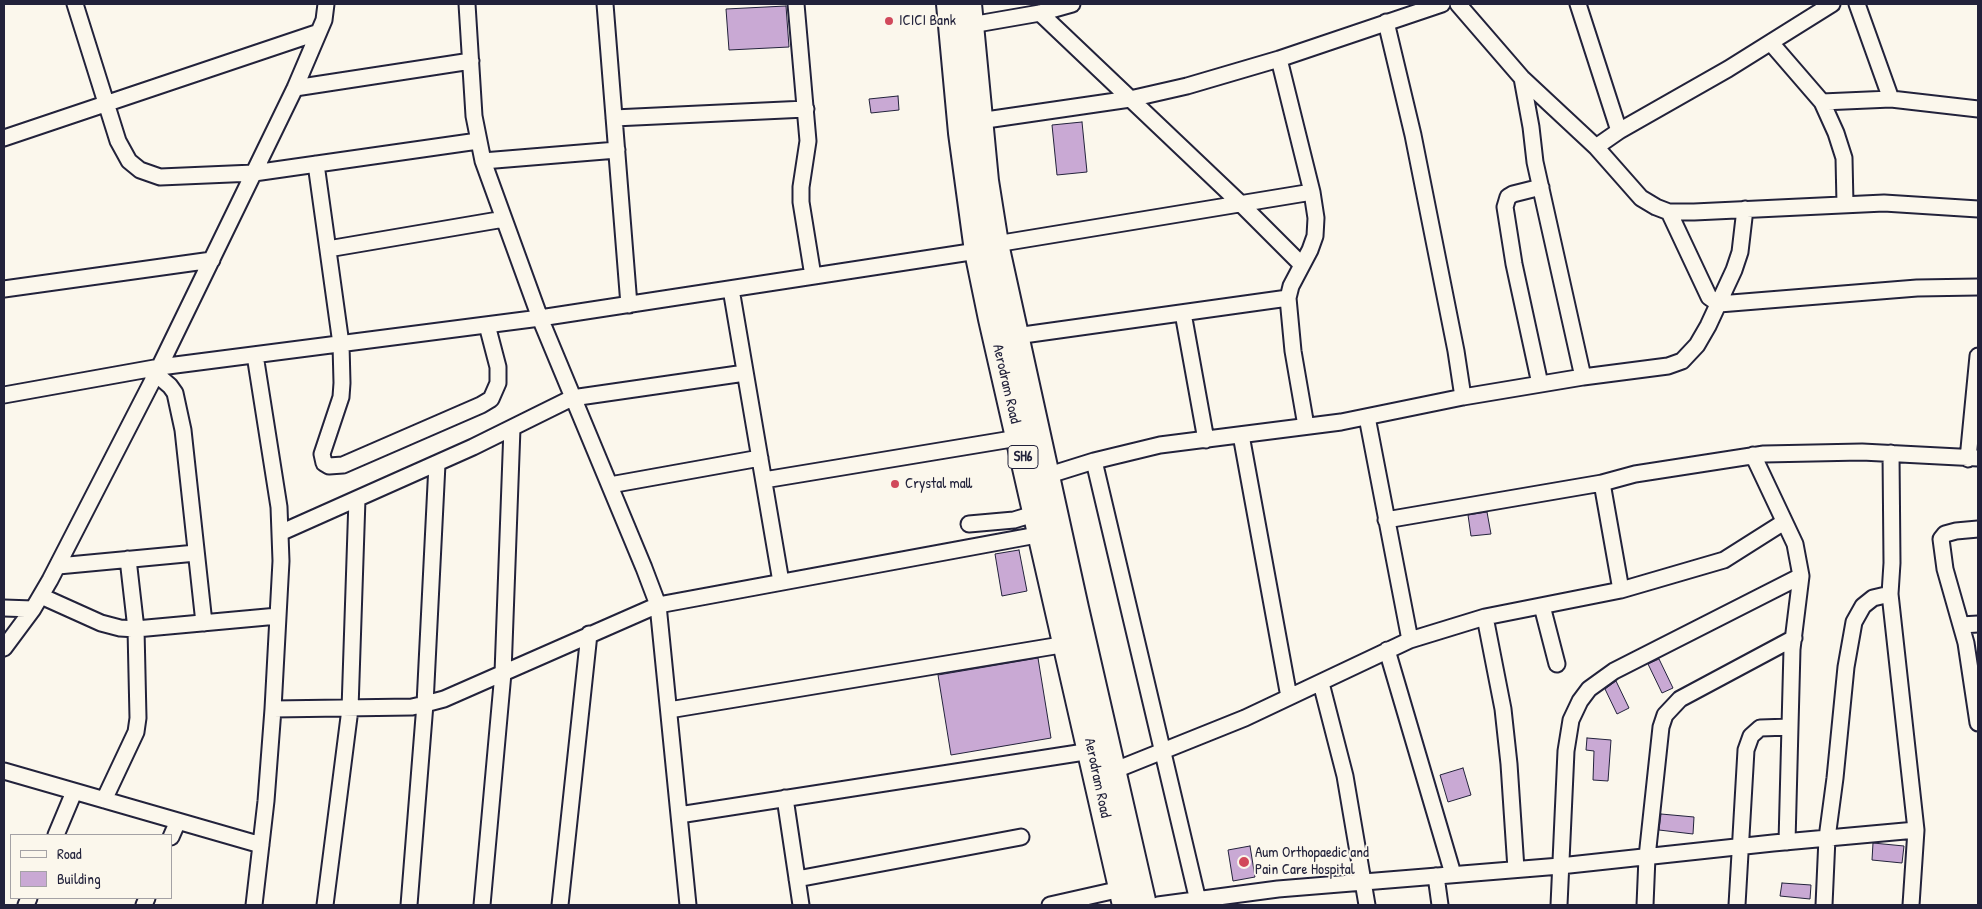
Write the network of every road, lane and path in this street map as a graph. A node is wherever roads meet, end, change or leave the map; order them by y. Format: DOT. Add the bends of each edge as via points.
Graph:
graph roads {
  1 [pos="75,4"];
  2 [pos="326,4"];
  3 [pos="467,4"];
  4 [pos="605,4"];
  5 [pos="796,4"];
  6 [pos="949,4"];
  7 [pos="1072,4"];
  8 [pos="1442,4"];
  9 [pos="1458,4"];
  10 [pos="1578,4"];
  11 [pos="1832,4"];
  12 [pos="1857,4"];
  13 [pos="1040,13"];
  14 [pos="970,14"];
  15 [pos="1386,22"];
  16 [pos="319,32"];
  17 [pos="1770,43"];
  18 [pos="1279,59"];
  19 [pos="471,61"];
  20 [pos="1522,78"];
  21 [pos="295,88"];
  22 [pos="1130,99"];
  23 [pos="1891,99"];
  24 [pos="1822,102"];
  25 [pos="105,104"];
  26 [pos="806,108"];
  27 [pos="1978,109"];
  28 [pos="614,118"];
  29 [pos="979,121"];
  30 [pos="1619,131"];
  31 [pos="4,138"];
  32 [pos="478,141"];
  33 [pos="1596,147"];
  34 [pos="617,150"];
  35 [pos="483,161"];
  36 [pos="316,164"];
  37 [pos="254,173"];
  38 [pos="1541,187"];
  39 [pos="1312,192"];
  40 [pos="1241,204"];
  41 [pos="1845,204"];
  42 [pos="1745,209"];
  43 [pos="1978,209"];
  44 [pos="1669,212"];
  45 [pos="504,219"];
  46 [pos="987,247"];
  47 [pos="328,249"];
  48 [pos="212,260"];
  49 [pos="1301,264"];
  50 [pos="814,276"];
  51 [pos="1978,287"];
  52 [pos="4,288"];
  53 [pos="731,289"];
  54 [pos="1288,298"];
  55 [pos="1719,304"];
  56 [pos="629,305"];
  57 [pos="1183,313"];
  58 [pos="540,318"];
  59 [pos="487,325"];
  60 [pos="1016,336"];
  61 [pos="340,344"];
  62 [pos="255,356"];
  63 [pos="1978,356"];
  64 [pos="158,371"];
  65 [pos="745,373"];
  66 [pos="1583,377"];
  67 [pos="1540,384"];
  68 [pos="4,395"];
  69 [pos="1463,397"];
  70 [pos="572,398"];
  71 [pos="1367,417"];
  72 [pos="1306,426"];
  73 [pos="512,428"];
  74 [pos="1241,435"];
  75 [pos="1018,438"];
  76 [pos="1206,440"];
  77 [pos="1891,453"];
  78 [pos="1754,455"];
  79 [pos="760,458"];
  80 [pos="1973,458"];
  81 [pos="1094,461"];
  82 [pos="437,464"];
  83 [pos="1046,476"];
  84 [pos="764,480"];
  85 [pos="1602,483"];
  86 [pos="610,485"];
  87 [pos="357,499"];
  88 [pos="1386,520"];
  89 [pos="1784,522"];
  90 [pos="969,524"];
  91 [pos="1039,524"];
  92 [pos="1978,529"];
  93 [pos="280,533"];
  94 [pos="196,553"];
  95 [pos="128,560"];
  96 [pos="58,566"];
  97 [pos="1800,576"];
  98 [pos="781,582"];
  99 [pos="1621,590"];
  100 [pos="1890,594"];
  101 [pos="37,603"];
  102 [pos="658,604"];
  103 [pos="1542,606"];
  104 [pos="4,608"];
  105 [pos="278,616"];
  106 [pos="1485,617"];
  107 [pos="204,623"];
  108 [pos="1978,624"];
  109 [pos="1961,625"];
  110 [pos="136,629"];
  111 [pos="589,634"];
  112 [pos="1794,638"];
  113 [pos="1410,640"];
  114 [pos="1067,644"];
  115 [pos="4,648"];
  116 [pos="1387,650"];
  117 [pos="1557,664"];
  118 [pos="504,673"];
  119 [pos="1321,683"];
  120 [pos="1289,697"];
  121 [pos="1977,703"];
  122 [pos="425,704"];
  123 [pos="273,709"];
  124 [pos="350,709"];
  125 [pos="669,710"];
  126 [pos="1978,723"];
  127 [pos="1790,727"];
  128 [pos="1091,751"];
  129 [pos="1163,752"];
  130 [pos="4,771"];
  131 [pos="1113,771"];
  132 [pos="74,792"];
  133 [pos="785,798"];
  134 [pos="104,800"];
  135 [pos="679,815"];
  136 [pos="178,821"];
  137 [pos="1916,830"];
  138 [pos="56,834"];
  139 [pos="172,835"];
  140 [pos="1021,837"];
  141 [pos="1827,838"];
  142 [pos="1788,842"];
  143 [pos="261,845"];
  144 [pos="1741,847"];
  145 [pos="1647,857"];
  146 [pos="1560,866"];
  147 [pos="1516,869"];
  148 [pos="1453,874"];
  149 [pos="1436,876"];
  150 [pos="797,879"];
  151 [pos="1363,882"];
  152 [pos="1123,897"];
  153 [pos="1198,903"];
  154 [pos="254,905"];
  155 [pos="325,905"];
  156 [pos="409,905"];
  157 [pos="482,905"];
  158 [pos="560,905"];
  159 [pos="688,905"];
  160 [pos="801,905"];
  161 [pos="1050,905"];
  162 [pos="1144,905"];
  163 [pos="1158,905"];
  164 [pos="1367,905"];
  165 [pos="1440,905"];
  166 [pos="1559,905"];
  167 [pos="1645,905"];
  168 [pos="1737,905"];
  169 [pos="1824,905"];
  170 [pos="1911,905"];
  1 -- 25 [label="street"];
  2 -- 16 [label="street"];
  3 -- 19 [label="street"];
  4 -- 28 [label="street"];
  5 -- 26 [label="street"];
  6 -- 46 [label="main road, Aerodram Road / SH6" via="961,133"];
  7 -- 13 [label="street"];
  8 -- 15 [label="street"];
  9 -- 20 [label="street"];
  10 -- 30 [label="street"];
  11 -- 17 [label="street"];
  12 -- 23 [label="street"];
  13 -- 14 [label="street"];
  13 -- 22 [label="street"];
  14 -- 29 [label="main road, Aerodram Road / SH6"];
  15 -- 18 [label="street"];
  15 -- 69 [label="street" via="1414,135"];
  16 -- 21 [label="street"];
  16 -- 25 [label="street"];
  17 -- 24 [label="street"];
  17 -- 30 [label="street"];
  18 -- 22 [label="street"];
  18 -- 39 [label="street"];
  19 -- 21 [label="street"];
  19 -- 32 [label="street"];
  20 -- 33 [label="street"];
  20 -- 38 [label="street"];
  21 -- 37 [label="street"];
  22 -- 29 [label="street"];
  22 -- 40 [label="street"];
  23 -- 24 [label="street"];
  23 -- 27 [label="street"];
  24 -- 41 [label="street" via="1844,158"];
  25 -- 31 [label="street"];
  25 -- 37 [label="street" via="128,161 140,170 160,177"];
  26 -- 28 [label="street"];
  26 -- 50 [label="street" via="808,141 801,202"];
  28 -- 34 [label="street"];
  29 -- 46 [label="main road, Aerodram Road / SH6" via="986,181"];
  30 -- 33 [label="street"];
  32 -- 35 [label="street"];
  32 -- 36 [label="street"];
  33 -- 44 [label="street" via="1641,198"];
  34 -- 35 [label="street"];
  34 -- 56 [label="street"];
  35 -- 45 [label="street"];
  36 -- 37 [label="street"];
  36 -- 47 [label="street"];
  37 -- 48 [label="street"];
  38 -- 66 [label="street"];
  38 -- 67 [label="street" via="1513,194 1508,197 1505,207"];
  39 -- 40 [label="street"];
  39 -- 49 [label="street" via="1315,236"];
  40 -- 46 [label="street"];
  40 -- 49 [label="street"];
  41 -- 42 [label="street"];
  41 -- 43 [label="street"];
  42 -- 44 [label="street"];
  42 -- 55 [label="street" via="1740,252"];
  44 -- 55 [label="street" via="1709,297"];
  45 -- 47 [label="street"];
  45 -- 58 [label="street"];
  46 -- 50 [label="street"];
  46 -- 60 [label="main road, Aerodram Road / SH6"];
  46 -- 75 [label="main road, Aerodram Road / SH6"];
  47 -- 61 [label="street"];
  48 -- 52 [label="street"];
  48 -- 64 [label="street"];
  49 -- 54 [label="street"];
  50 -- 53 [label="street"];
  51 -- 55 [label="street" via="1918,288"];
  53 -- 56 [label="street"];
  53 -- 65 [label="street"];
  54 -- 57 [label="street"];
  54 -- 72 [label="street"];
  55 -- 66 [label="street" via="1697,345 1682,361 1668,366"];
  56 -- 58 [label="street"];
  57 -- 60 [label="street"];
  57 -- 76 [label="street"];
  58 -- 59 [label="street"];
  58 -- 70 [label="street"];
  59 -- 61 [label="street"];
  59 -- 61 [label="street" via="498,367 498,383 491,399 343,465 329,466 324,463 322,454 340,397"];
  60 -- 83 [label="main road, Aerodram Road / SH6"];
  61 -- 62 [label="street"];
  62 -- 64 [label="street"];
  62 -- 93 [label="street" via="273,456"];
  63 -- 80 [label="street"];
  64 -- 68 [label="street"];
  64 -- 94 [label="street" via="175,393 178,406"];
  64 -- 96 [label="street"];
  65 -- 70 [label="street"];
  65 -- 79 [label="street"];
  66 -- 67 [label="street"];
  67 -- 69 [label="street"];
  69 -- 71 [label="street"];
  70 -- 73 [label="street"];
  70 -- 86 [label="street"];
  71 -- 72 [label="street"];
  71 -- 88 [label="street"];
  72 -- 74 [label="street"];
  73 -- 82 [label="street"];
  73 -- 118 [label="street"];
  74 -- 76 [label="street"];
  74 -- 120 [label="street"];
  75 -- 84 [label="street"];
  75 -- 91 [label="main road, Aerodram Road / SH6"];
  76 -- 81 [label="street" via="1160,445"];
  77 -- 78 [label="street"];
  77 -- 80 [label="street"];
  77 -- 100 [label="street"];
  78 -- 85 [label="street" via="1635,474"];
  78 -- 89 [label="street"];
  79 -- 84 [label="street"];
  79 -- 86 [label="street"];
  81 -- 83 [label="street"];
  81 -- 129 [label="street"];
  82 -- 87 [label="street"];
  82 -- 122 [label="street"];
  83 -- 131 [label="main road, Aerodram Road / SH6"];
  84 -- 98 [label="street"];
  85 -- 88 [label="street"];
  85 -- 99 [label="street"];
  86 -- 102 [label="street"];
  87 -- 93 [label="street"];
  87 -- 124 [label="street"];
  88 -- 113 [label="street"];
  89 -- 97 [label="street" via="1795,544"];
  89 -- 99 [label="street" via="1724,560"];
  90 -- 91 [label="street" via="1014,520"];
  91 -- 98 [label="street"];
  91 -- 114 [label="main road, Aerodram Road / SH6"];
  92 -- 109 [label="street" via="1956,531 1945,534 1941,539 1945,569"];
  93 -- 105 [label="street"];
  94 -- 95 [label="street"];
  94 -- 107 [label="street"];
  95 -- 96 [label="street"];
  95 -- 110 [label="street"];
  96 -- 101 [label="street"];
  97 -- 112 [label="street"];
  97 -- 146 [label="street" via="1614,671 1589,690 1572,720 1566,751"];
  98 -- 102 [label="street"];
  99 -- 103 [label="street"];
  100 -- 137 [label="street"];
  100 -- 141 [label="street" via="1873,598 1863,606 1854,622"];
  101 -- 104 [label="street"];
  101 -- 110 [label="street" via="120,628"];
  101 -- 115 [label="street"];
  102 -- 111 [label="street"];
  102 -- 125 [label="street"];
  103 -- 106 [label="street"];
  103 -- 117 [label="street"];
  105 -- 107 [label="street"];
  105 -- 123 [label="street"];
  106 -- 113 [label="street"];
  106 -- 147 [label="street" via="1503,709"];
  107 -- 110 [label="street"];
  108 -- 109 [label="street"];
  109 -- 121 [label="street"];
  110 -- 134 [label="street" via="136,732"];
  111 -- 118 [label="street"];
  111 -- 158 [label="street"];
  112 -- 127 [label="street"];
  112 -- 145 [label="street" via="1680,698 1665,715"];
  113 -- 116 [label="street"];
  114 -- 125 [label="street"];
  114 -- 128 [label="main road, Aerodram Road / SH6"];
  116 -- 119 [label="street"];
  116 -- 148 [label="street"];
  118 -- 122 [label="street" via="444,700"];
  118 -- 157 [label="street"];
  119 -- 120 [label="street"];
  119 -- 151 [label="street" via="1344,776"];
  120 -- 129 [label="street"];
  121 -- 126 [label="street"];
  122 -- 124 [label="street"];
  122 -- 156 [label="street"];
  123 -- 124 [label="street"];
  123 -- 143 [label="street"];
  124 -- 155 [label="street"];
  125 -- 135 [label="street"];
  127 -- 142 [label="street"];
  127 -- 144 [label="street" via="1760,728 1750,736 1746,750"];
  128 -- 133 [label="street"];
  128 -- 152 [label="main road, Aerodram Road / SH6"];
  129 -- 131 [label="street"];
  129 -- 153 [label="street"];
  130 -- 132 [label="street"];
  131 -- 162 [label="main road, Aerodram Road / SH6"];
  132 -- 134 [label="street"];
  132 -- 138 [label="street"];
  133 -- 135 [label="street"];
  133 -- 150 [label="street"];
  134 -- 136 [label="street"];
  135 -- 159 [label="street"];
  136 -- 139 [label="street"];
  136 -- 143 [label="street"];
  137 -- 141 [label="street"];
  137 -- 170 [label="street"];
  140 -- 150 [label="street"];
  141 -- 142 [label="street"];
  141 -- 169 [label="street"];
  142 -- 144 [label="street"];
  143 -- 154 [label="street"];
  144 -- 145 [label="street"];
  144 -- 168 [label="street"];
  145 -- 146 [label="street"];
  145 -- 167 [label="street"];
  146 -- 147 [label="street"];
  146 -- 166 [label="street"];
  147 -- 148 [label="street"];
  148 -- 149 [label="street"];
  149 -- 151 [label="street"];
  149 -- 165 [label="street"];
  150 -- 160 [label="street"];
  151 -- 153 [label="street" via="1278,889"];
  151 -- 164 [label="street"];
  152 -- 161 [label="street"];
  153 -- 163 [label="street"];
}
